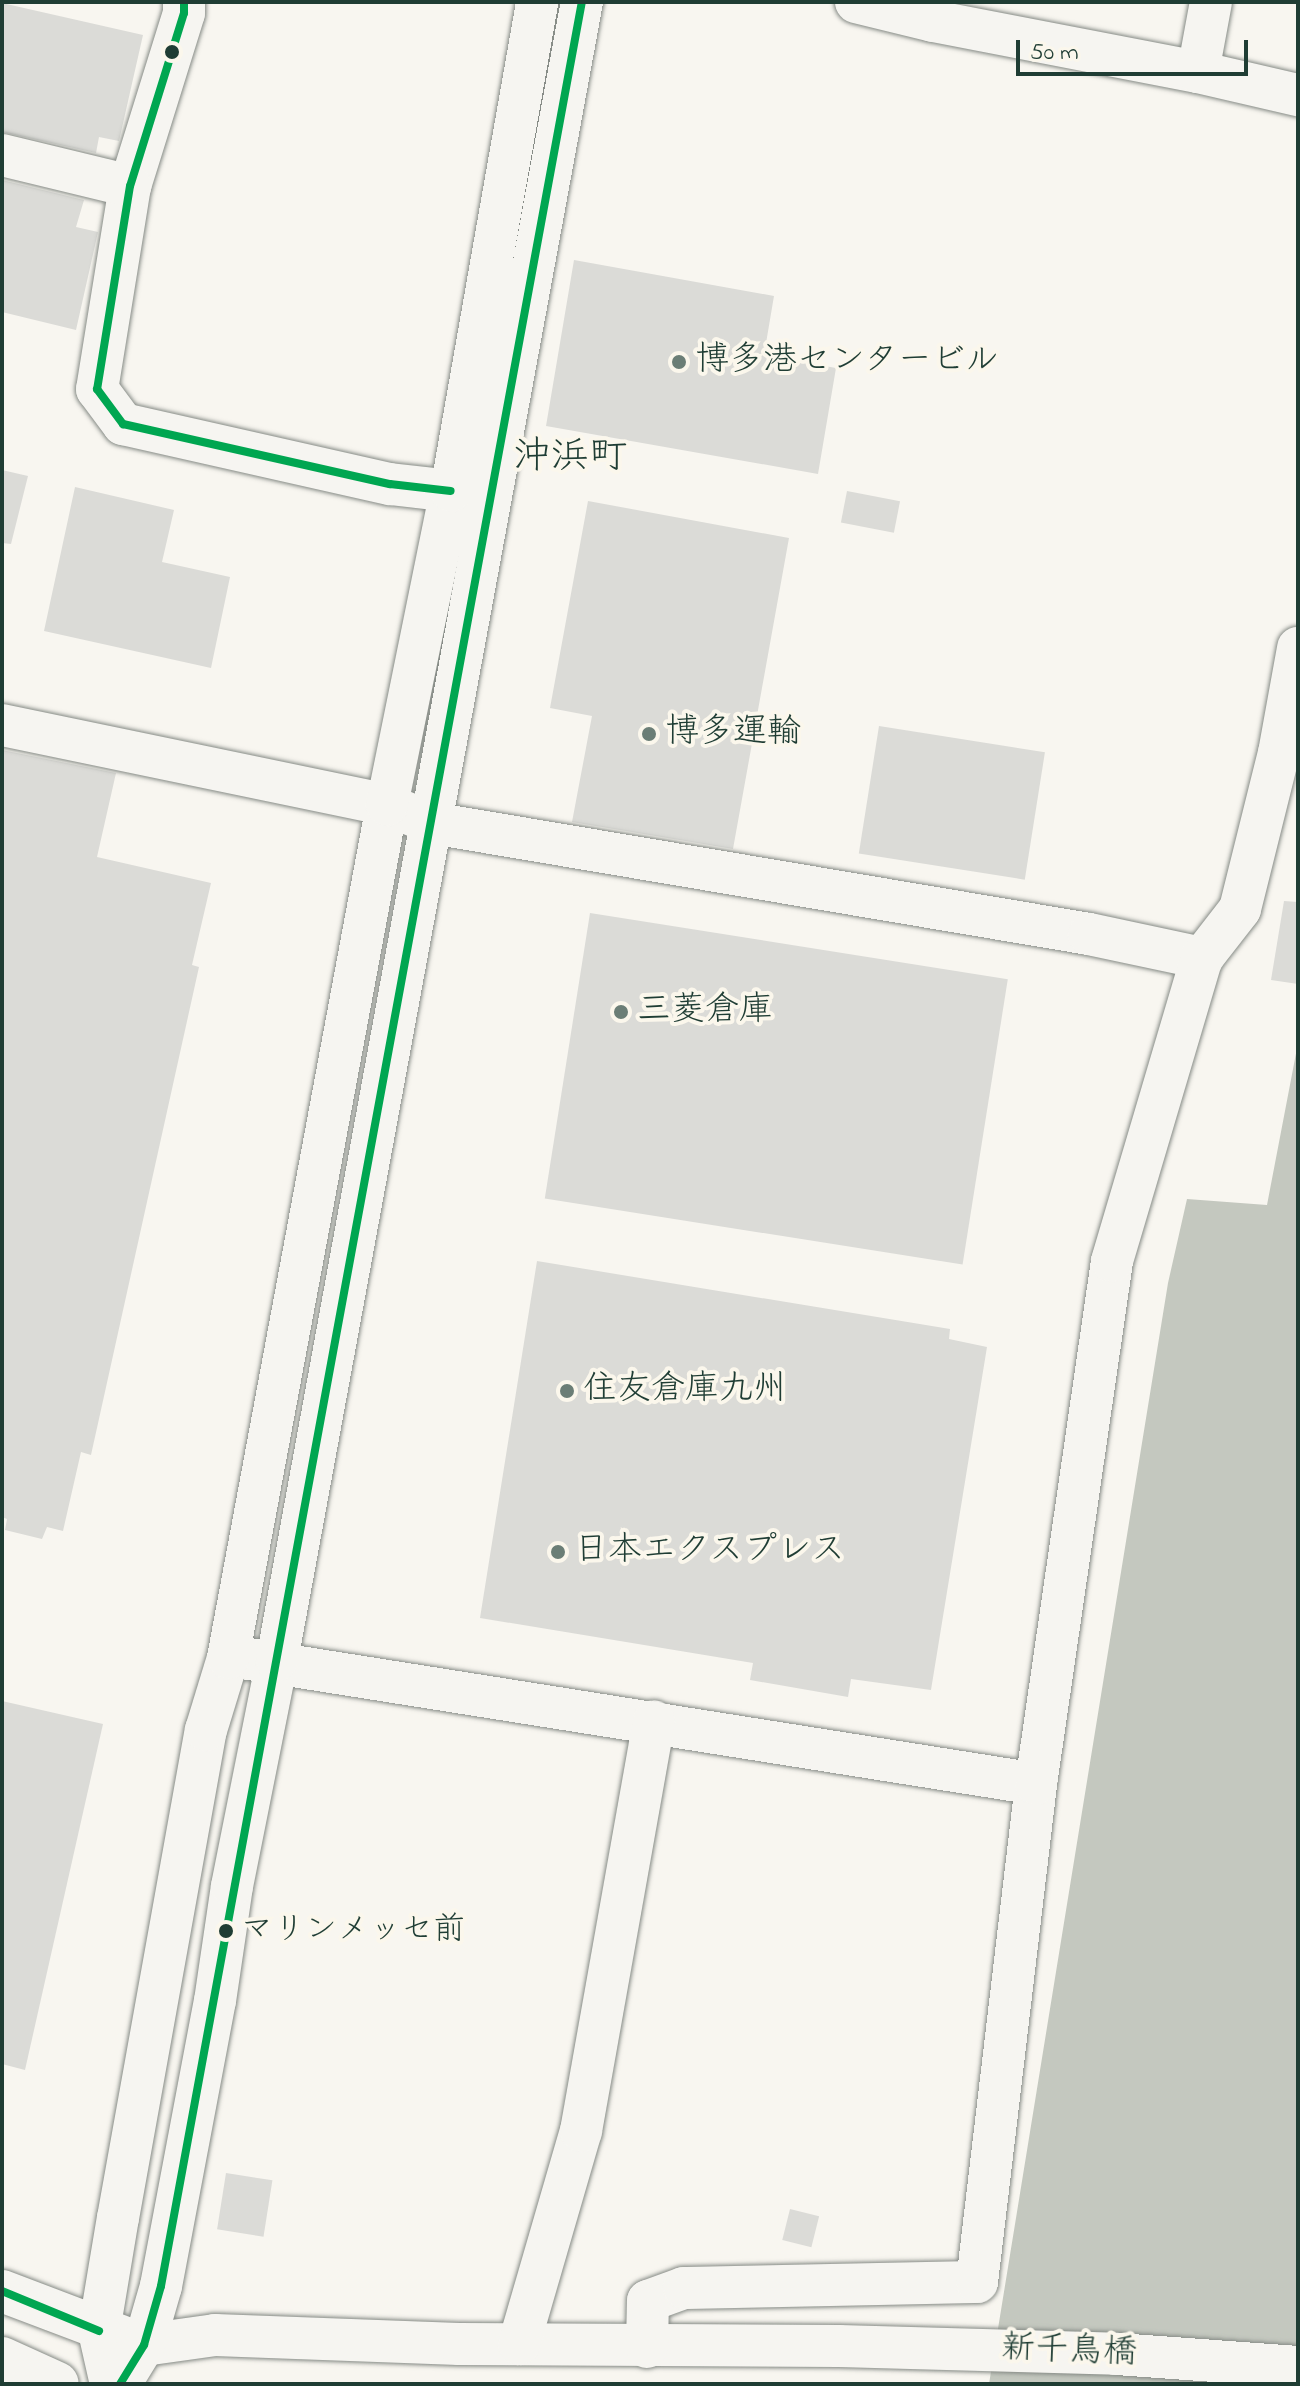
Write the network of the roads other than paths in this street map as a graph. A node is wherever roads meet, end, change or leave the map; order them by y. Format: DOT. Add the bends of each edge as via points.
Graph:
graph roads {
  1 [pos="184,2"];
  2 [pos="537,2"];
  3 [pos="582,2"];
  4 [pos="856,2"];
  5 [pos="1211,2"];
  6 [pos="935,12"];
  7 [pos="1198,72"];
  8 [pos="1298,95"];
  9 [pos="2,155"];
  10 [pos="130,186"];
  11 [pos="451,491"];
  12 [pos="491,503"];
  13 [pos="1298,648"];
  14 [pos="2,725"];
  15 [pos="387,805"];
  16 [pos="432,823"];
  17 [pos="1202,958"];
  18 [pos="228,1658"];
  19 [pos="277,1660"];
  20 [pos="654,1721"];
  21 [pos="1036,1784"];
  22 [pos="2,2291"];
  23 [pos="99,2331"];
  24 [pos="519,2344"];
  25 [pos="144,2345"];
  26 [pos="647,2347"];
  27 [pos="2,2359"];
  28 [pos="1298,2367"];
  29 [pos="43,2384"];
  30 [pos="57,2384"];
  31 [pos="83,2384"];
  32 [pos="111,2384"];
  33 [pos="120,2384"];
  1 -- 10 [label="street"];
  2 -- 11 [label="street"];
  3 -- 12 [label="street"];
  4 -- 6 [label="street"];
  5 -- 7 [label="street"];
  6 -- 7 [label="street"];
  7 -- 8 [label="street"];
  9 -- 10 [label="street"];
  10 -- 11 [label="street" via="97,389 123,424 390,484"];
  11 -- 12 [label="street"];
  11 -- 15 [label="street"];
  12 -- 16 [label="street"];
  13 -- 17 [label="street" via="1279,753 1240,909"];
  14 -- 15 [label="street"];
  15 -- 16 [label="street"];
  15 -- 18 [label="street"];
  16 -- 17 [label="street" via="1089,934"];
  16 -- 19 [label="street"];
  17 -- 21 [label="street" via="1112,1261"];
  18 -- 19 [label="street"];
  18 -- 23 [label="street" via="206,1730"];
  19 -- 20 [label="street"];
  19 -- 25 [label="street" via="161,2286"];
  20 -- 21 [label="street"];
  20 -- 24 [label="street" via="581,2131"];
  21 -- 26 [label="street" via="977,2282 684,2288 648,2301"];
  22 -- 23 [label="street"];
  23 -- 25 [label="street"];
  23 -- 32 [label="street"];
  24 -- 25 [label="street, 新千鳥橋" via="215,2335"];
  24 -- 26 [label="street, 新千鳥橋"];
  25 -- 33 [label="street"];
  26 -- 28 [label="street, 新千鳥橋" via="1117,2354"];
  27 -- 29 [label="highway"];
  27 -- 30 [label="highway"];
  27 -- 31 [label="street"];
}
